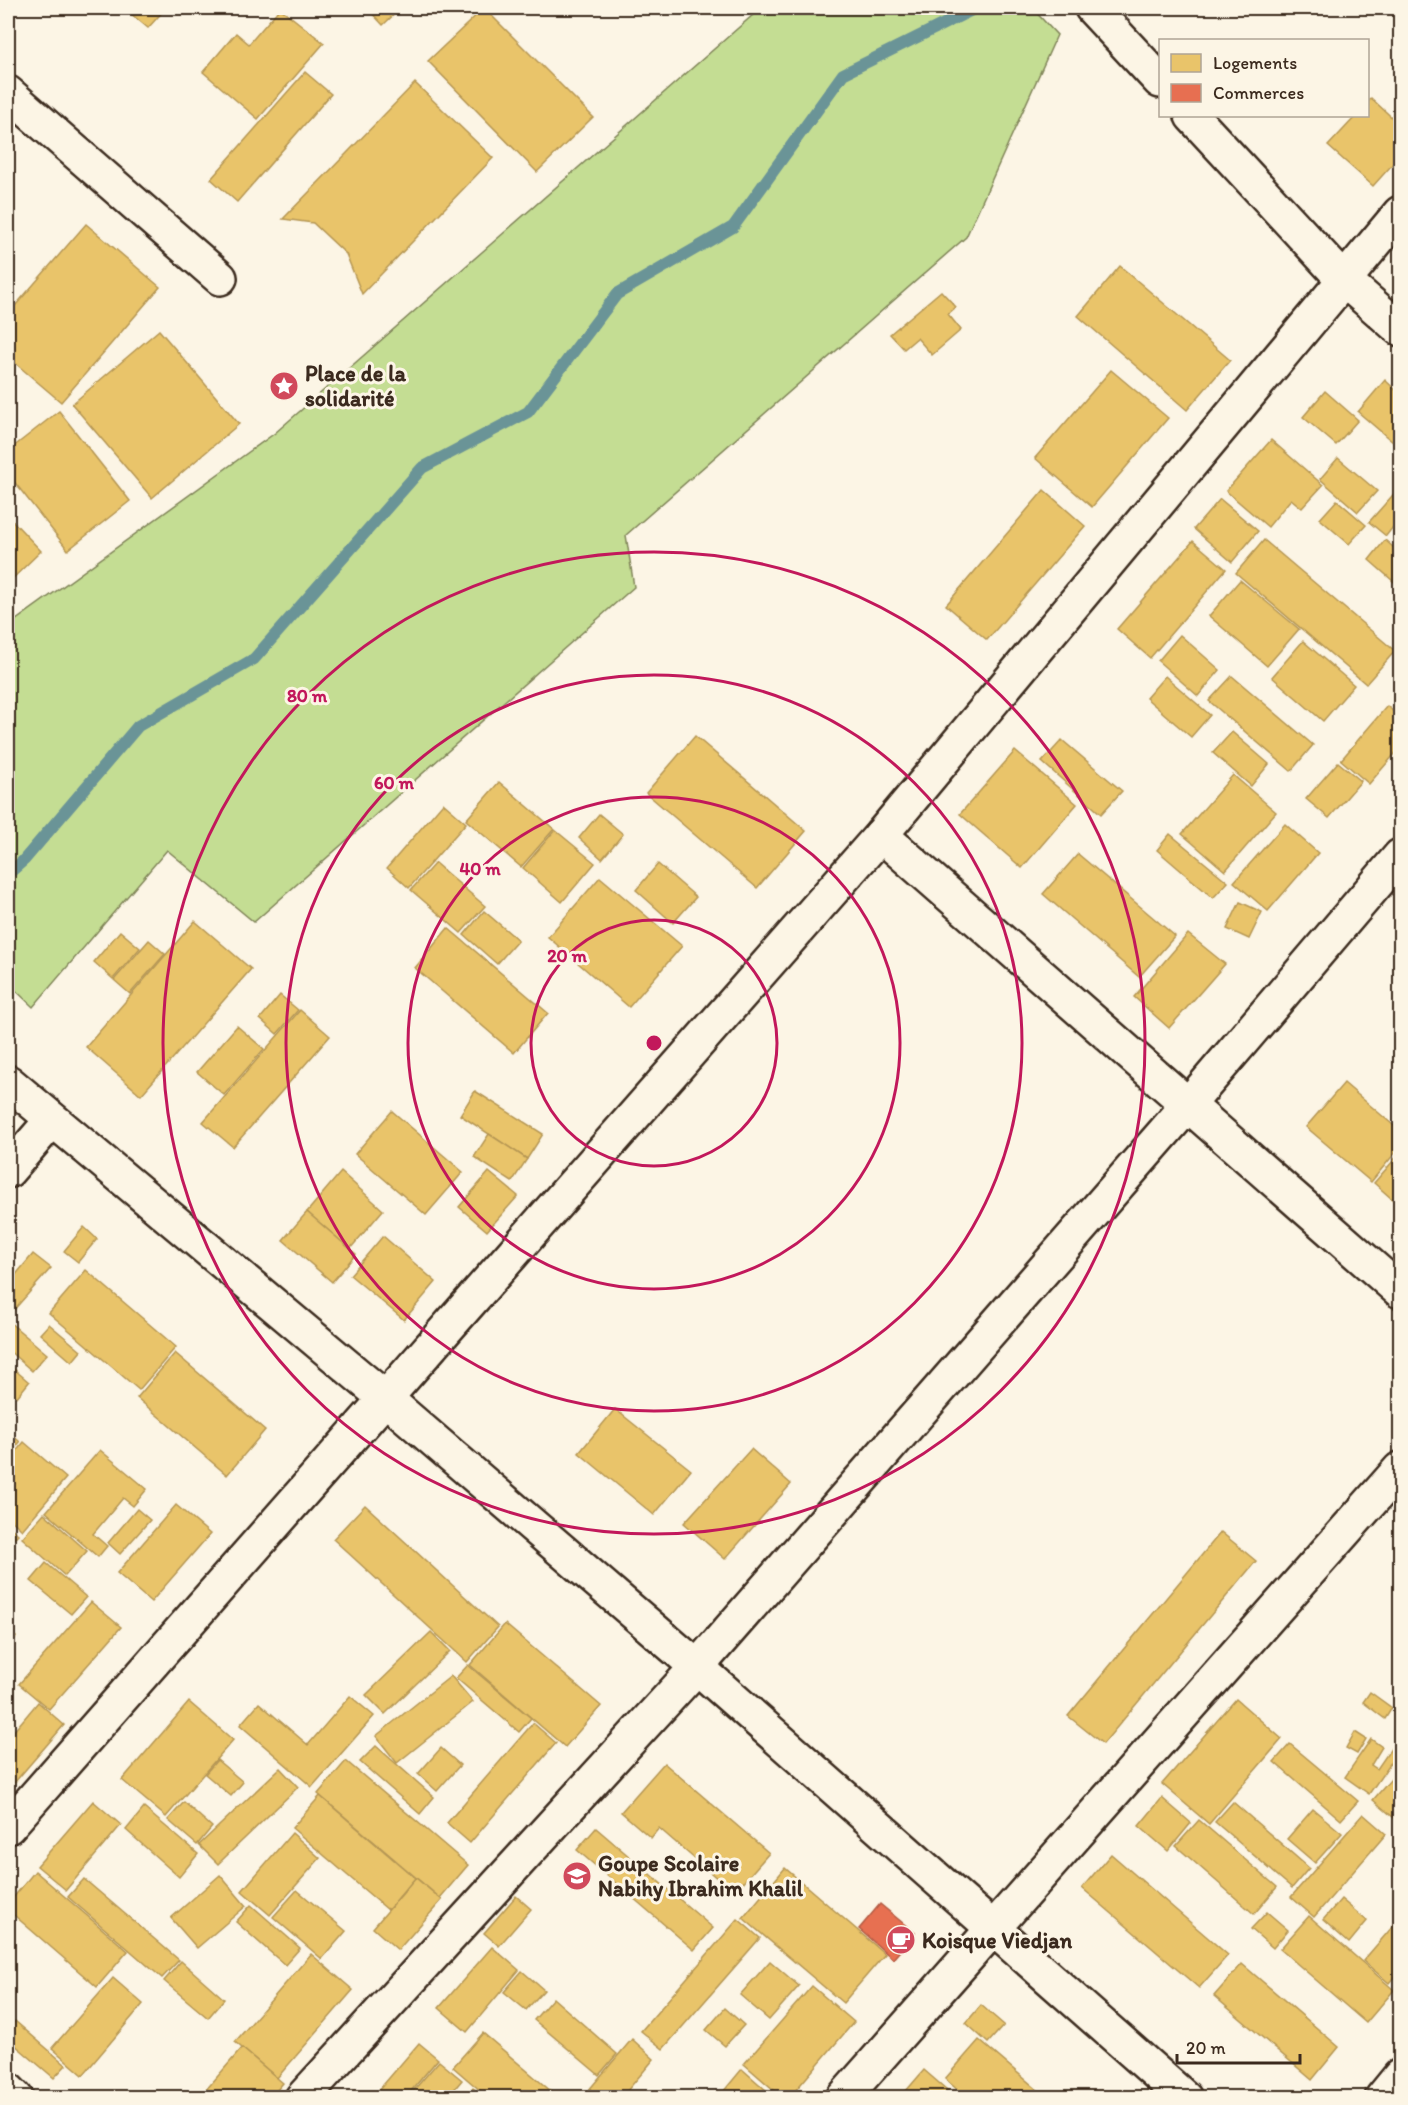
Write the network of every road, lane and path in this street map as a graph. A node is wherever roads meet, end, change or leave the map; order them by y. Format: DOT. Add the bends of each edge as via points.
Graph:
graph roads {
  1 [pos="1092,8"];
  2 [pos="1159,79"];
  3 [pos="8,93"];
  4 [pos="1193,117"];
  5 [pos="1401,213"];
  6 [pos="220,278"];
  7 [pos="1343,279"];
  8 [pos="1401,329"];
  9 [pos="880,835"];
  10 [pos="1401,856"];
  11 [pos="8,1082"];
  12 [pos="1187,1106"];
  13 [pos="52,1120"];
  14 [pos="8,1171"];
  15 [pos="1401,1291"];
  16 [pos="386,1399"];
  17 [pos="1401,1469"];
  18 [pos="697,1667"];
  19 [pos="8,1827"];
  20 [pos="992,1929"];
  21 [pos="1401,2076"];
  22 [pos="8,2090"];
  23 [pos="16,2097"];
  24 [pos="302,2097"];
  25 [pos="843,2097"];
  26 [pos="1185,2097"];
  27 [pos="1382,2097"];
  1 -- 2 [label="street"];
  3 -- 6 [label="street"];
  4 -- 7 [label="street"];
  5 -- 7 [label="street"];
  7 -- 8 [label="street"];
  7 -- 9 [label="street"];
  9 -- 12 [label="street"];
  9 -- 16 [label="street"];
  10 -- 12 [label="street"];
  11 -- 13 [label="street"];
  12 -- 15 [label="street"];
  12 -- 18 [label="street"];
  13 -- 14 [label="street"];
  13 -- 16 [label="street"];
  16 -- 18 [label="street"];
  16 -- 19 [label="street"];
  17 -- 20 [label="street"];
  18 -- 20 [label="street"];
  18 -- 24 [label="street"];
  20 -- 25 [label="street"];
  20 -- 26 [label="street"];
  21 -- 27 [label="street"];
  22 -- 23 [label="street"];
}
